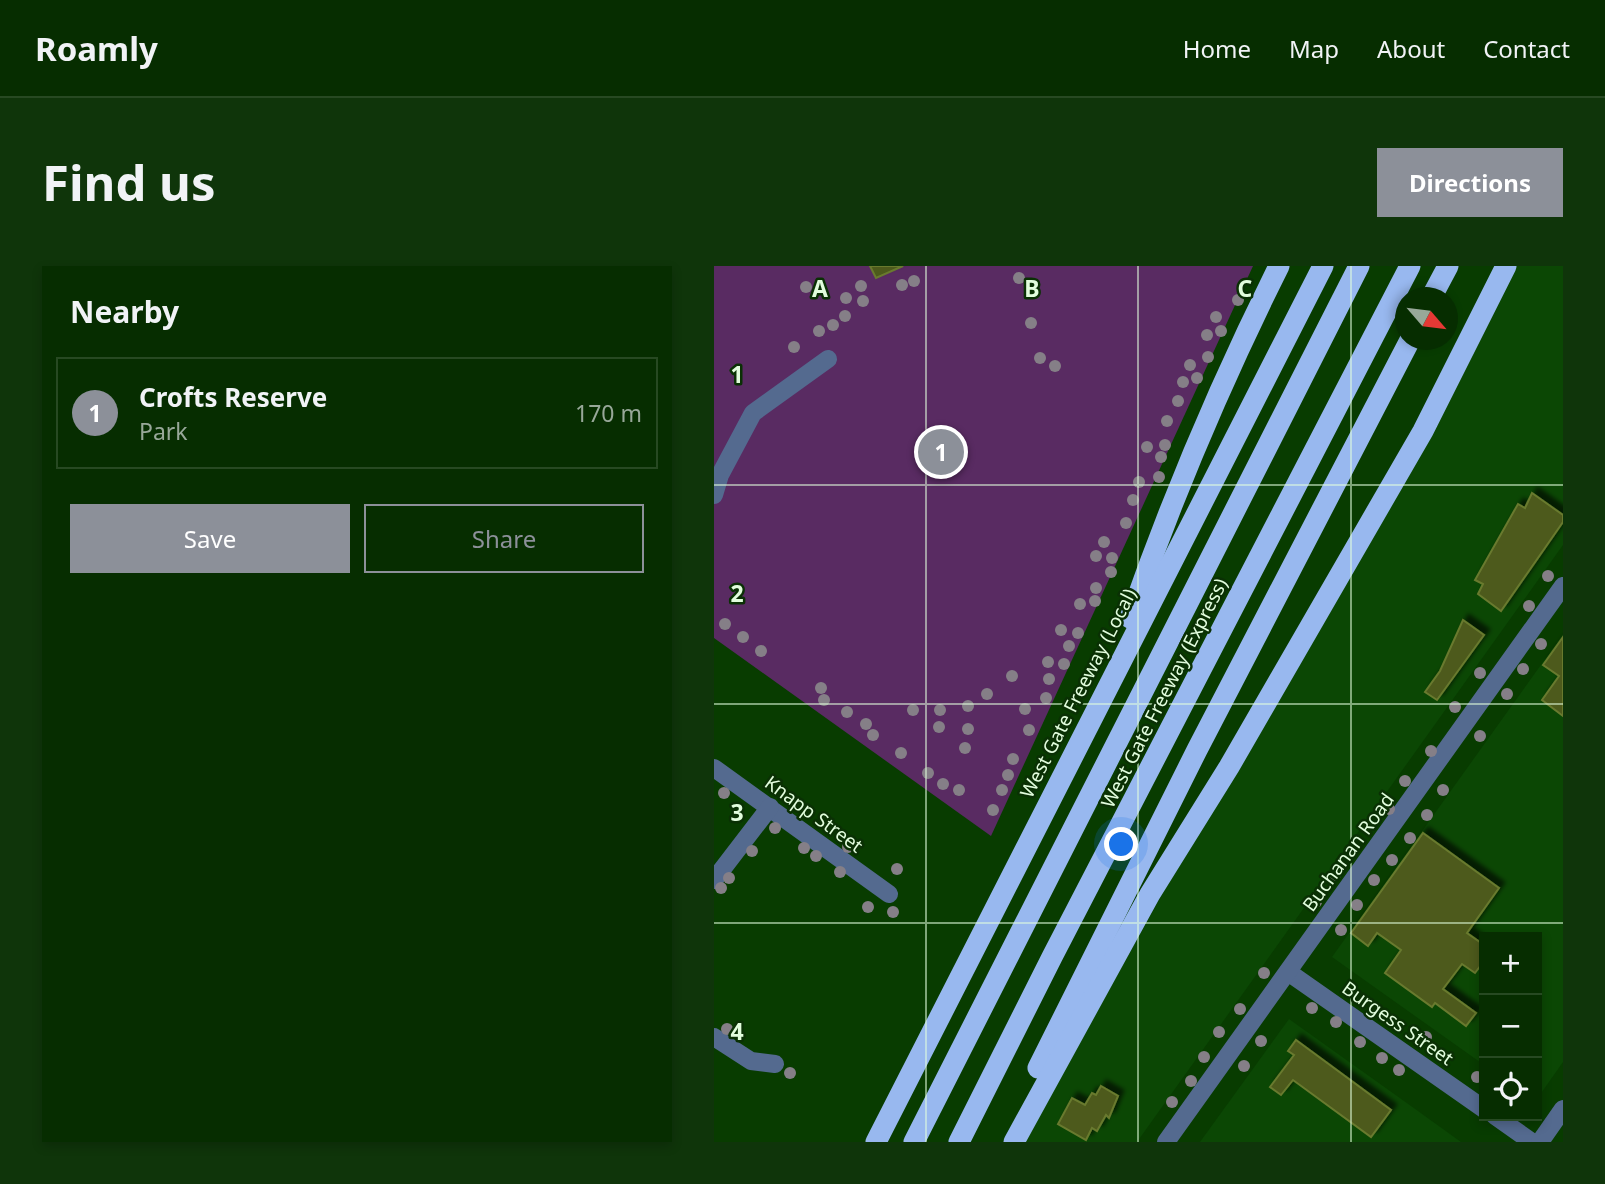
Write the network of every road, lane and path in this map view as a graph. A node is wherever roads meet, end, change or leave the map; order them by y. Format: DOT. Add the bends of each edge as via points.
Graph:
graph roads {
  1 [pos="1279,266"];
  2 [pos="1323,266"];
  3 [pos="1359,266"];
  4 [pos="1410,266"];
  5 [pos="1448,266"];
  6 [pos="1506,266"];
  7 [pos="1438,287"];
  8 [pos="1405,350"];
  9 [pos="828,359"];
  10 [pos="714,495"];
  11 [pos="1563,586"];
  12 [pos="1107,686"];
  13 [pos="714,768"];
  14 [pos="769,807"];
  15 [pos="714,880"];
  16 [pos="889,894"];
  17 [pos="1287,972"];
  18 [pos="714,1037"];
  19 [pos="775,1063"];
  20 [pos="1479,1106"];
  21 [pos="1563,1109"];
  22 [pos="1501,1121"];
  23 [pos="876,1142"];
  24 [pos="914,1142"];
  25 [pos="959,1142"];
  26 [pos="1001,1142"];
  27 [pos="1014,1142"];
  28 [pos="1166,1142"];
  29 [pos="1532,1142"];
  30 [pos="1540,1142"];
  1 -- 12 [label="highway" via="1242,339 1190,465"];
  2 -- 12 [label="highway, West Gate Freeway (Local)"];
  3 -- 24 [label="highway, West Gate Freeway (Express)"];
  4 -- 25 [label="highway, West Gate Freeway (Express)"];
  5 -- 7 [label="highway"];
  6 -- 27 [label="highway" via="1423,430 1229,767 1150,894"];
  8 -- 26 [label="highway"];
  9 -- 10 [label="street" via="753,413"];
  11 -- 17 [label="street, Buchanan Road"];
  12 -- 23 [label="highway, West Gate Freeway (Local)"];
  13 -- 14 [label="street, Knapp Street"];
  14 -- 15 [label="street"];
  14 -- 16 [label="street, Knapp Street"];
  17 -- 20 [label="street, Burgess Street"];
  17 -- 28 [label="street, Buchanan Road"];
  18 -- 19 [label="street" via="751,1061"];
  21 -- 30 [label="street"];
  22 -- 29 [label="street"];
}
